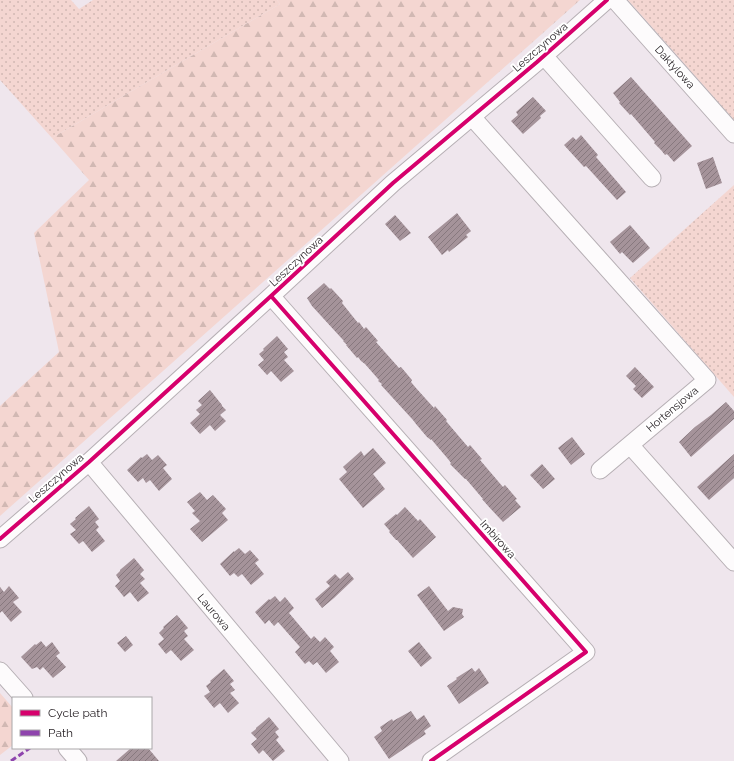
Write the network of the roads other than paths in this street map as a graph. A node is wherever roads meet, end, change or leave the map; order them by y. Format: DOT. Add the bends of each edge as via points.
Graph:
graph roads {
  1 [pos="607,0"];
  2 [pos="615,0"];
  3 [pos="544,56"];
  4 [pos="472,116"];
  5 [pos="734,134"];
  6 [pos="652,178"];
  7 [pos="271,296"];
  8 [pos="630,445"];
  9 [pos="89,462"];
  10 [pos="600,470"];
  11 [pos="0,539"];
  12 [pos="734,562"];
  13 [pos="0,671"];
  14 [pos="23,697"];
  15 [pos="68,749"];
  16 [pos="78,761"];
  17 [pos="340,761"];
  18 [pos="431,761"];
  1 -- 3 [label="street, Leszczynowa"];
  2 -- 5 [label="street, Daktylowa"];
  3 -- 4 [label="street, Leszczynowa"];
  3 -- 6 [label="street"];
  4 -- 7 [label="street, Leszczynowa" via="393,183"];
  4 -- 8 [label="street, Hortensjowa" via="707,380"];
  7 -- 9 [label="street, Leszczynowa"];
  7 -- 18 [label="street, Imbirowa" via="586,652"];
  8 -- 10 [label="street, Hortensjowa"];
  8 -- 12 [label="street"];
  9 -- 11 [label="street, Leszczynowa"];
  9 -- 17 [label="street, Laurowa"];
  13 -- 14 [label="street"];
  15 -- 16 [label="street"];
}
